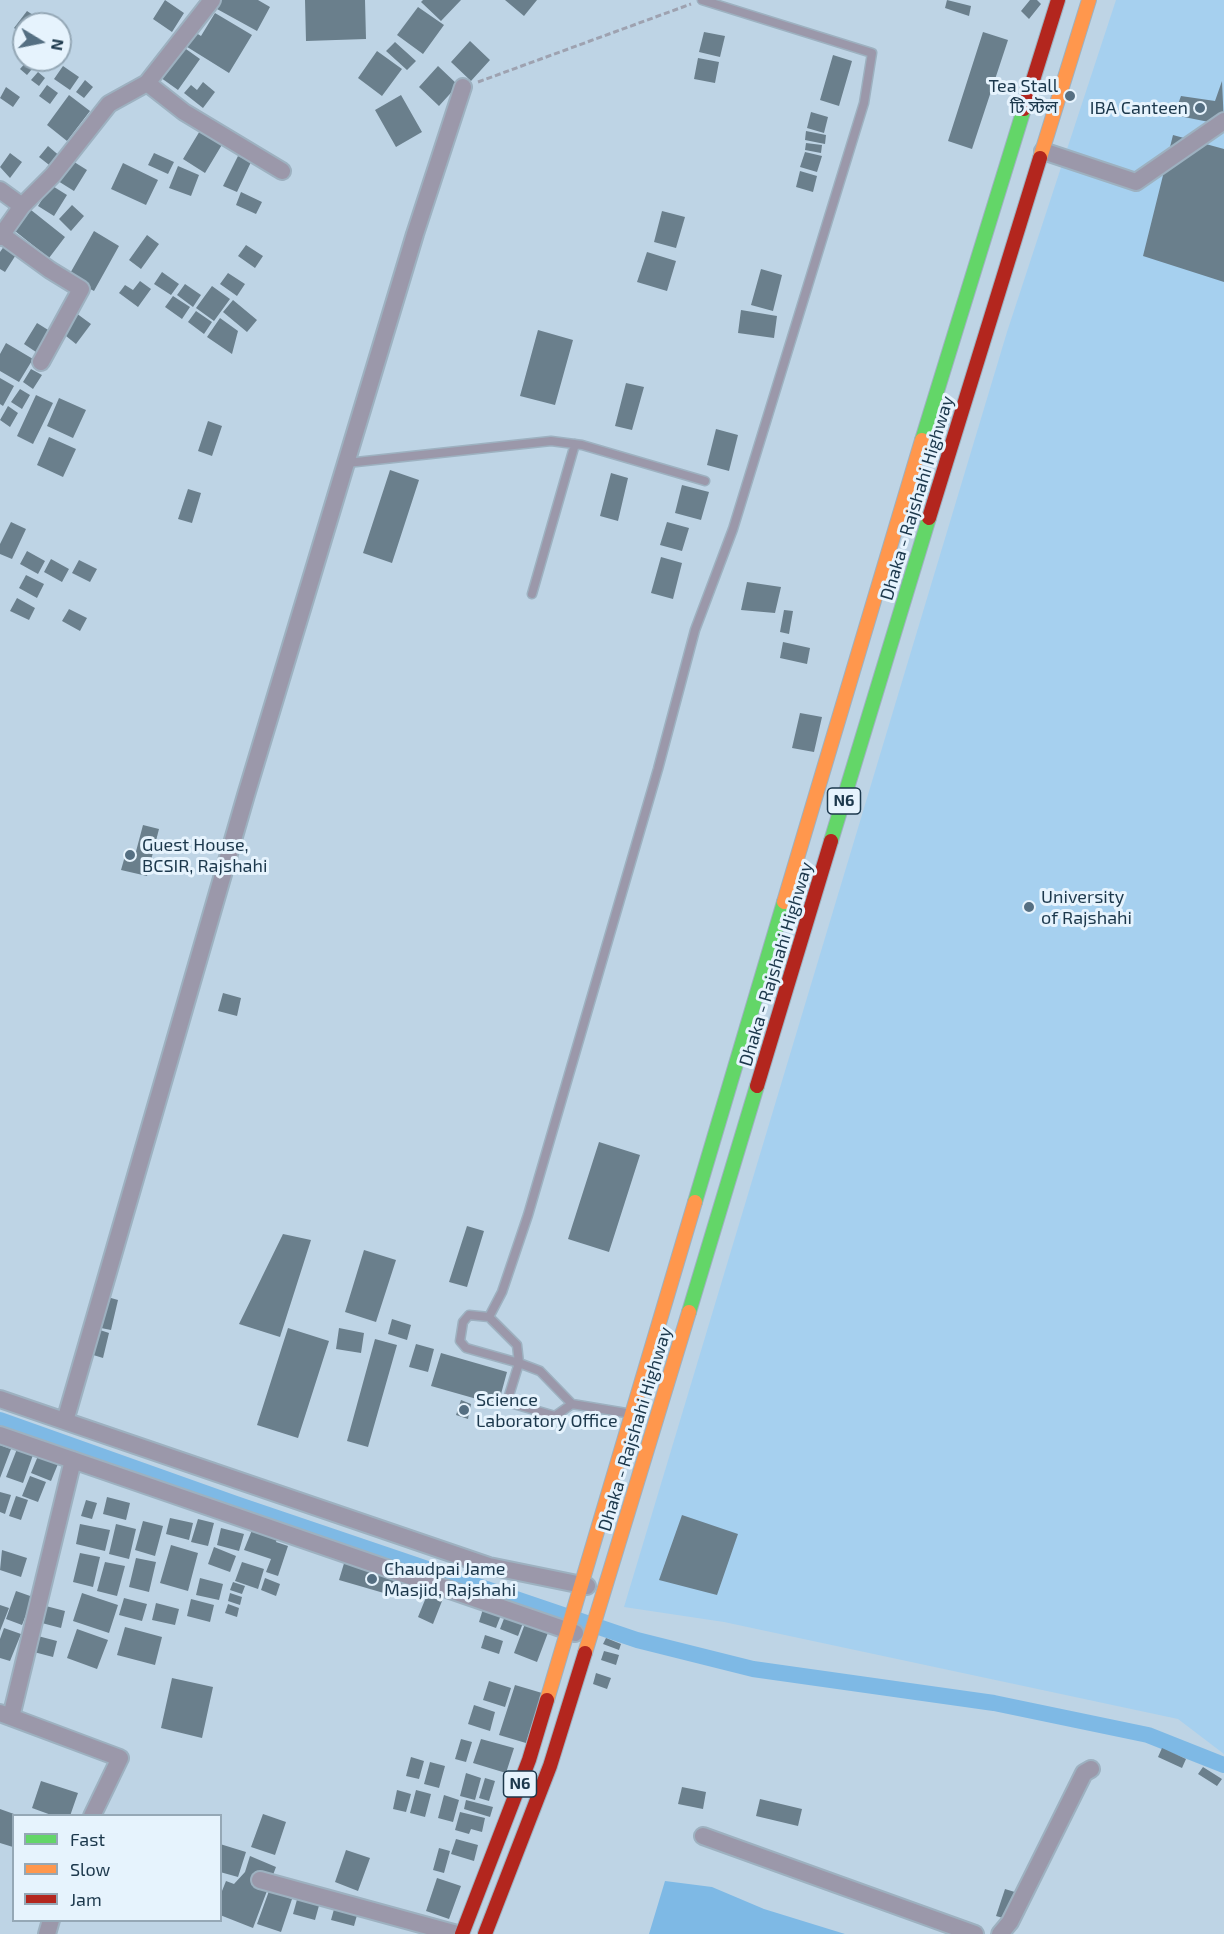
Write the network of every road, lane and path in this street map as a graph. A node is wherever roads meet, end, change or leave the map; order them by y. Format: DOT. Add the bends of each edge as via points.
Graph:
graph roads {
  1 [pos="212,0"];
  2 [pos="702,0"];
  3 [pos="1058,0"];
  4 [pos="1089,0"];
  5 [pos="147,83"];
  6 [pos="463,87"];
  7 [pos="1224,121"];
  8 [pos="1043,151"];
  9 [pos="282,171"];
  10 [pos="0,190"];
  11 [pos="22,206"];
  12 [pos="1,236"];
  13 [pos="41,362"];
  14 [pos="575,444"];
  15 [pos="348,463"];
  16 [pos="705,481"];
  17 [pos="532,594"];
  18 [pos="489,1317"];
  19 [pos="519,1363"];
  20 [pos="0,1399"];
  21 [pos="572,1404"];
  22 [pos="632,1414"];
  23 [pos="65,1421"];
  24 [pos="0,1435"];
  25 [pos="73,1460"];
  26 [pos="579,1592"];
  27 [pos="603,1595"];
  28 [pos="568,1630"];
  29 [pos="590,1639"];
  30 [pos="5,1715"];
  31 [pos="1091,1769"];
  32 [pos="92,1814"];
  33 [pos="703,1836"];
  34 [pos="260,1880"];
  35 [pos="457,1934"];
  36 [pos="462,1934"];
  37 [pos="485,1934"];
  38 [pos="975,1934"];
  39 [pos="1000,1934"];
  1 -- 5 [label="street"];
  2 -- 6 [label="path"];
  2 -- 18 [label="lane" via="872,53 864,103 733,529 695,630 528,1215 502,1292"];
  3 -- 22 [label="highway, Dhaka - Rajshahi Highway / N6" via="884,564"];
  4 -- 8 [label="highway, Dhaka - Rajshahi Highway / N6"];
  5 -- 9 [label="street" via="184,112"];
  5 -- 11 [label="street" via="109,104 53,175"];
  6 -- 15 [label="street"];
  7 -- 8 [label="street" via="1136,182"];
  8 -- 27 [label="highway, Dhaka - Rajshahi Highway / N6"];
  10 -- 11 [label="street"];
  11 -- 12 [label="street"];
  12 -- 13 [label="street" via="81,289"];
  14 -- 15 [label="lane" via="551,441"];
  14 -- 16 [label="lane"];
  14 -- 17 [label="lane"];
  15 -- 23 [label="street" via="246,795"];
  18 -- 19 [label="lane" via="517,1345"];
  18 -- 19 [label="lane" via="469,1315 459,1333 460,1341 466,1348"];
  19 -- 21 [label="lane" via="540,1371"];
  19 -- 21 [label="lane" via="507,1402 555,1416"];
  20 -- 23 [label="street"];
  21 -- 22 [label="lane"];
  22 -- 26 [label="highway, Dhaka - Rajshahi Highway / N6"];
  23 -- 26 [label="street" via="489,1566"];
  24 -- 25 [label="street"];
  25 -- 28 [label="street"];
  25 -- 30 [label="street"];
  26 -- 27 [label="street"];
  26 -- 28 [label="highway, Dhaka - Rajshahi Highway / N6"];
  27 -- 29 [label="highway, Dhaka - Rajshahi Highway / N6"];
  28 -- 29 [label="street"];
  28 -- 36 [label="highway, Dhaka - Rajshahi Highway / N6" via="529,1760"];
  29 -- 37 [label="highway, Dhaka - Rajshahi Highway / N6" via="550,1766"];
  30 -- 32 [label="street" via="120,1758"];
  31 -- 39 [label="street" via="1084,1773 1010,1922"];
  33 -- 38 [label="street"];
  34 -- 35 [label="street"];
}
